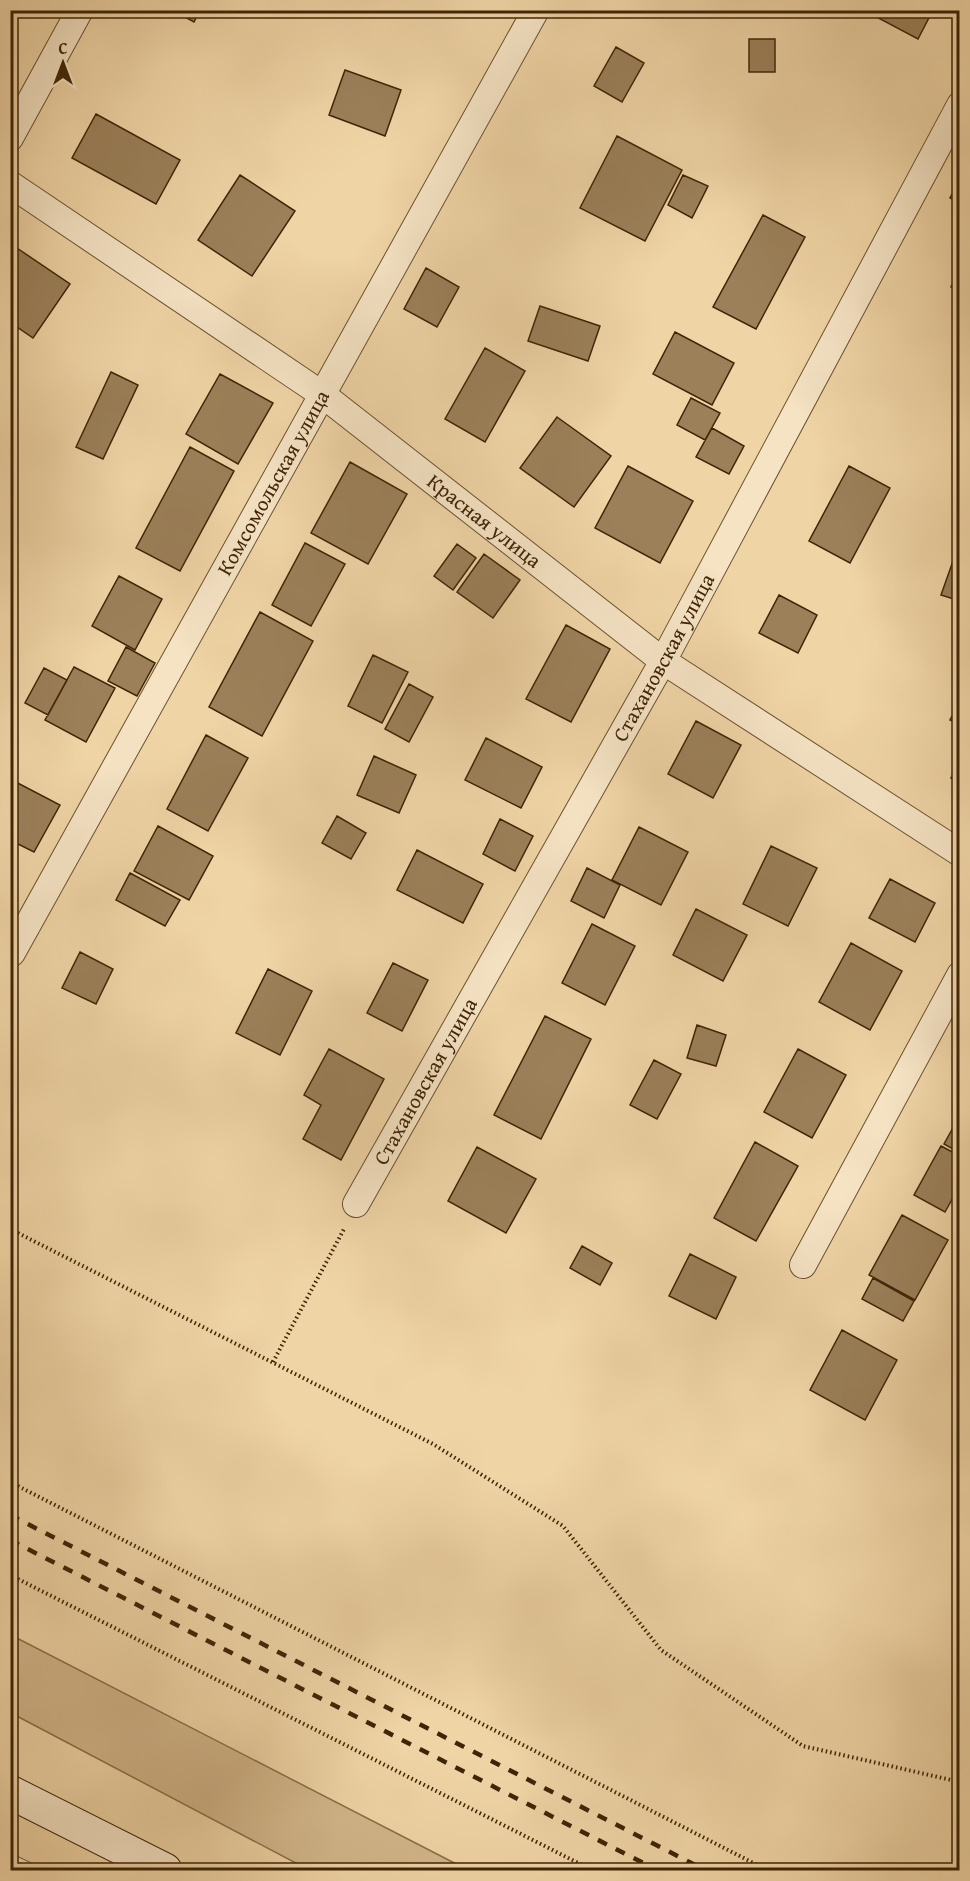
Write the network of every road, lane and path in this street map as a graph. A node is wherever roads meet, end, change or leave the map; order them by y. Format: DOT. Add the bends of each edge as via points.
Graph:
graph roads {
  1 [pos="80,10"];
  2 [pos="536,10"];
  3 [pos="960,105"];
  4 [pos="10,138"];
  5 [pos="10,184"];
  6 [pos="323,395"];
  7 [pos="663,661"];
  8 [pos="960,853"];
  9 [pos="12,953"];
  10 [pos="960,975"];
  11 [pos="356,1204"];
  12 [pos="10,1229"];
  13 [pos="803,1265"];
  14 [pos="273,1362"];
  15 [pos="10,1482"];
  16 [pos="10,1575"];
  17 [pos="960,1782"];
  18 [pos="10,1792"];
  19 [pos="10,1860"];
  20 [pos="32,1870"];
  21 [pos="165,1870"];
  22 [pos="592,1870"];
  23 [pos="767,1870"];
  1 -- 4 [label="street"];
  2 -- 6 [label="street, Комсомольская улица"];
  3 -- 7 [label="street, Стахановская улица"];
  5 -- 6 [label="street, Красная улица"];
  6 -- 7 [label="street, Красная улица"];
  6 -- 9 [label="street, Комсомольская улица"];
  7 -- 8 [label="street, Красная улица"];
  7 -- 11 [label="street, Стахановская улица"];
  10 -- 13 [label="street"];
  11 -- 14 [label="path"];
  12 -- 14 [label="path"];
  14 -- 17 [label="path" via="433,1444 563,1526 661,1650 803,1746"];
  15 -- 23 [label="path"];
  16 -- 22 [label="path"];
  18 -- 21 [label="main road"];
  19 -- 20 [label="lane"];
}
